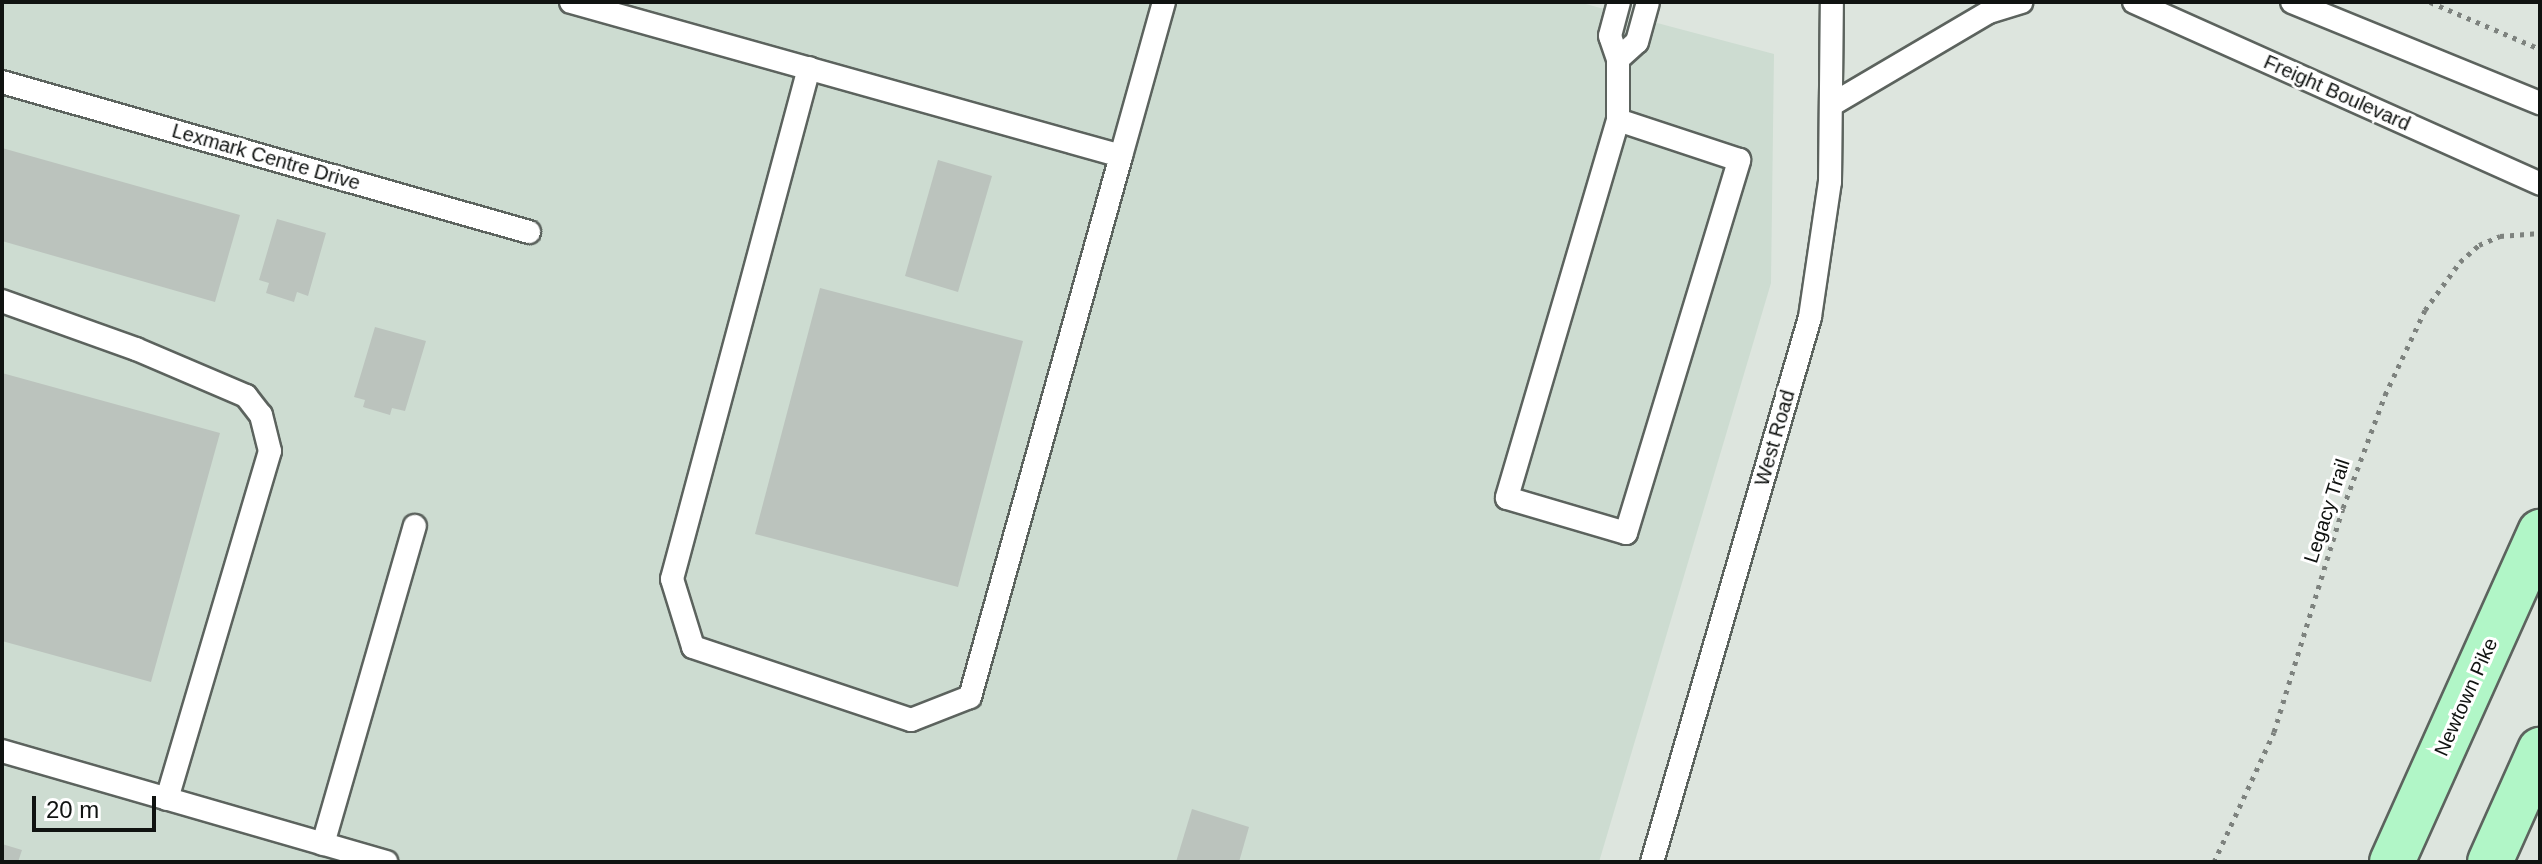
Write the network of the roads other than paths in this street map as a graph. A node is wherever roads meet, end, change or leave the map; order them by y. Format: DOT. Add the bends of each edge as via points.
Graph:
graph roads {
  1 [pos="571,2"];
  2 [pos="1164,2"];
  3 [pos="1619,2"];
  4 [pos="1648,2"];
  5 [pos="1832,2"];
  6 [pos="2021,2"];
  7 [pos="2134,2"];
  8 [pos="2292,2"];
  9 [pos="1618,59"];
  10 [pos="809,68"];
  11 [pos="2,82"];
  12 [pos="2540,103"];
  13 [pos="1831,105"];
  14 [pos="1618,120"];
  15 [pos="1121,156"];
  16 [pos="2540,184"];
  17 [pos="529,232"];
  18 [pos="2,301"];
  19 [pos="415,526"];
  20 [pos="2540,532"];
  21 [pos="2540,750"];
  22 [pos="2,751"];
  23 [pos="167,799"];
  24 [pos="323,844"];
  25 [pos="386,862"];
  26 [pos="1652,862"];
  27 [pos="2392,862"];
  28 [pos="2490,862"];
  1 -- 10 [label="lane"];
  2 -- 15 [label="lane"];
  3 -- 9 [label="lane" via="1610,36"];
  4 -- 9 [label="lane" via="1637,42"];
  5 -- 13 [label="lane, West Road"];
  6 -- 13 [label="lane" via="1989,12"];
  7 -- 16 [label="lane, Freight Boulevard"];
  8 -- 12 [label="lane"];
  9 -- 14 [label="lane"];
  10 -- 15 [label="lane"];
  10 -- 15 [label="lane" via="672,579 693,647 911,720 970,697"];
  11 -- 17 [label="lane, Lexmark Centre Drive"];
  13 -- 26 [label="lane, West Road" via="1830,182 1810,317"];
  14 -- 14 [label="lane" via="1507,498 1626,533 1739,160"];
  18 -- 23 [label="lane" via="246,396 261,415 270,451"];
  19 -- 24 [label="lane"];
  20 -- 27 [label="main road, Newtown Pike"];
  21 -- 28 [label="main road"];
  22 -- 23 [label="lane"];
  23 -- 24 [label="lane"];
  24 -- 25 [label="lane"];
}
